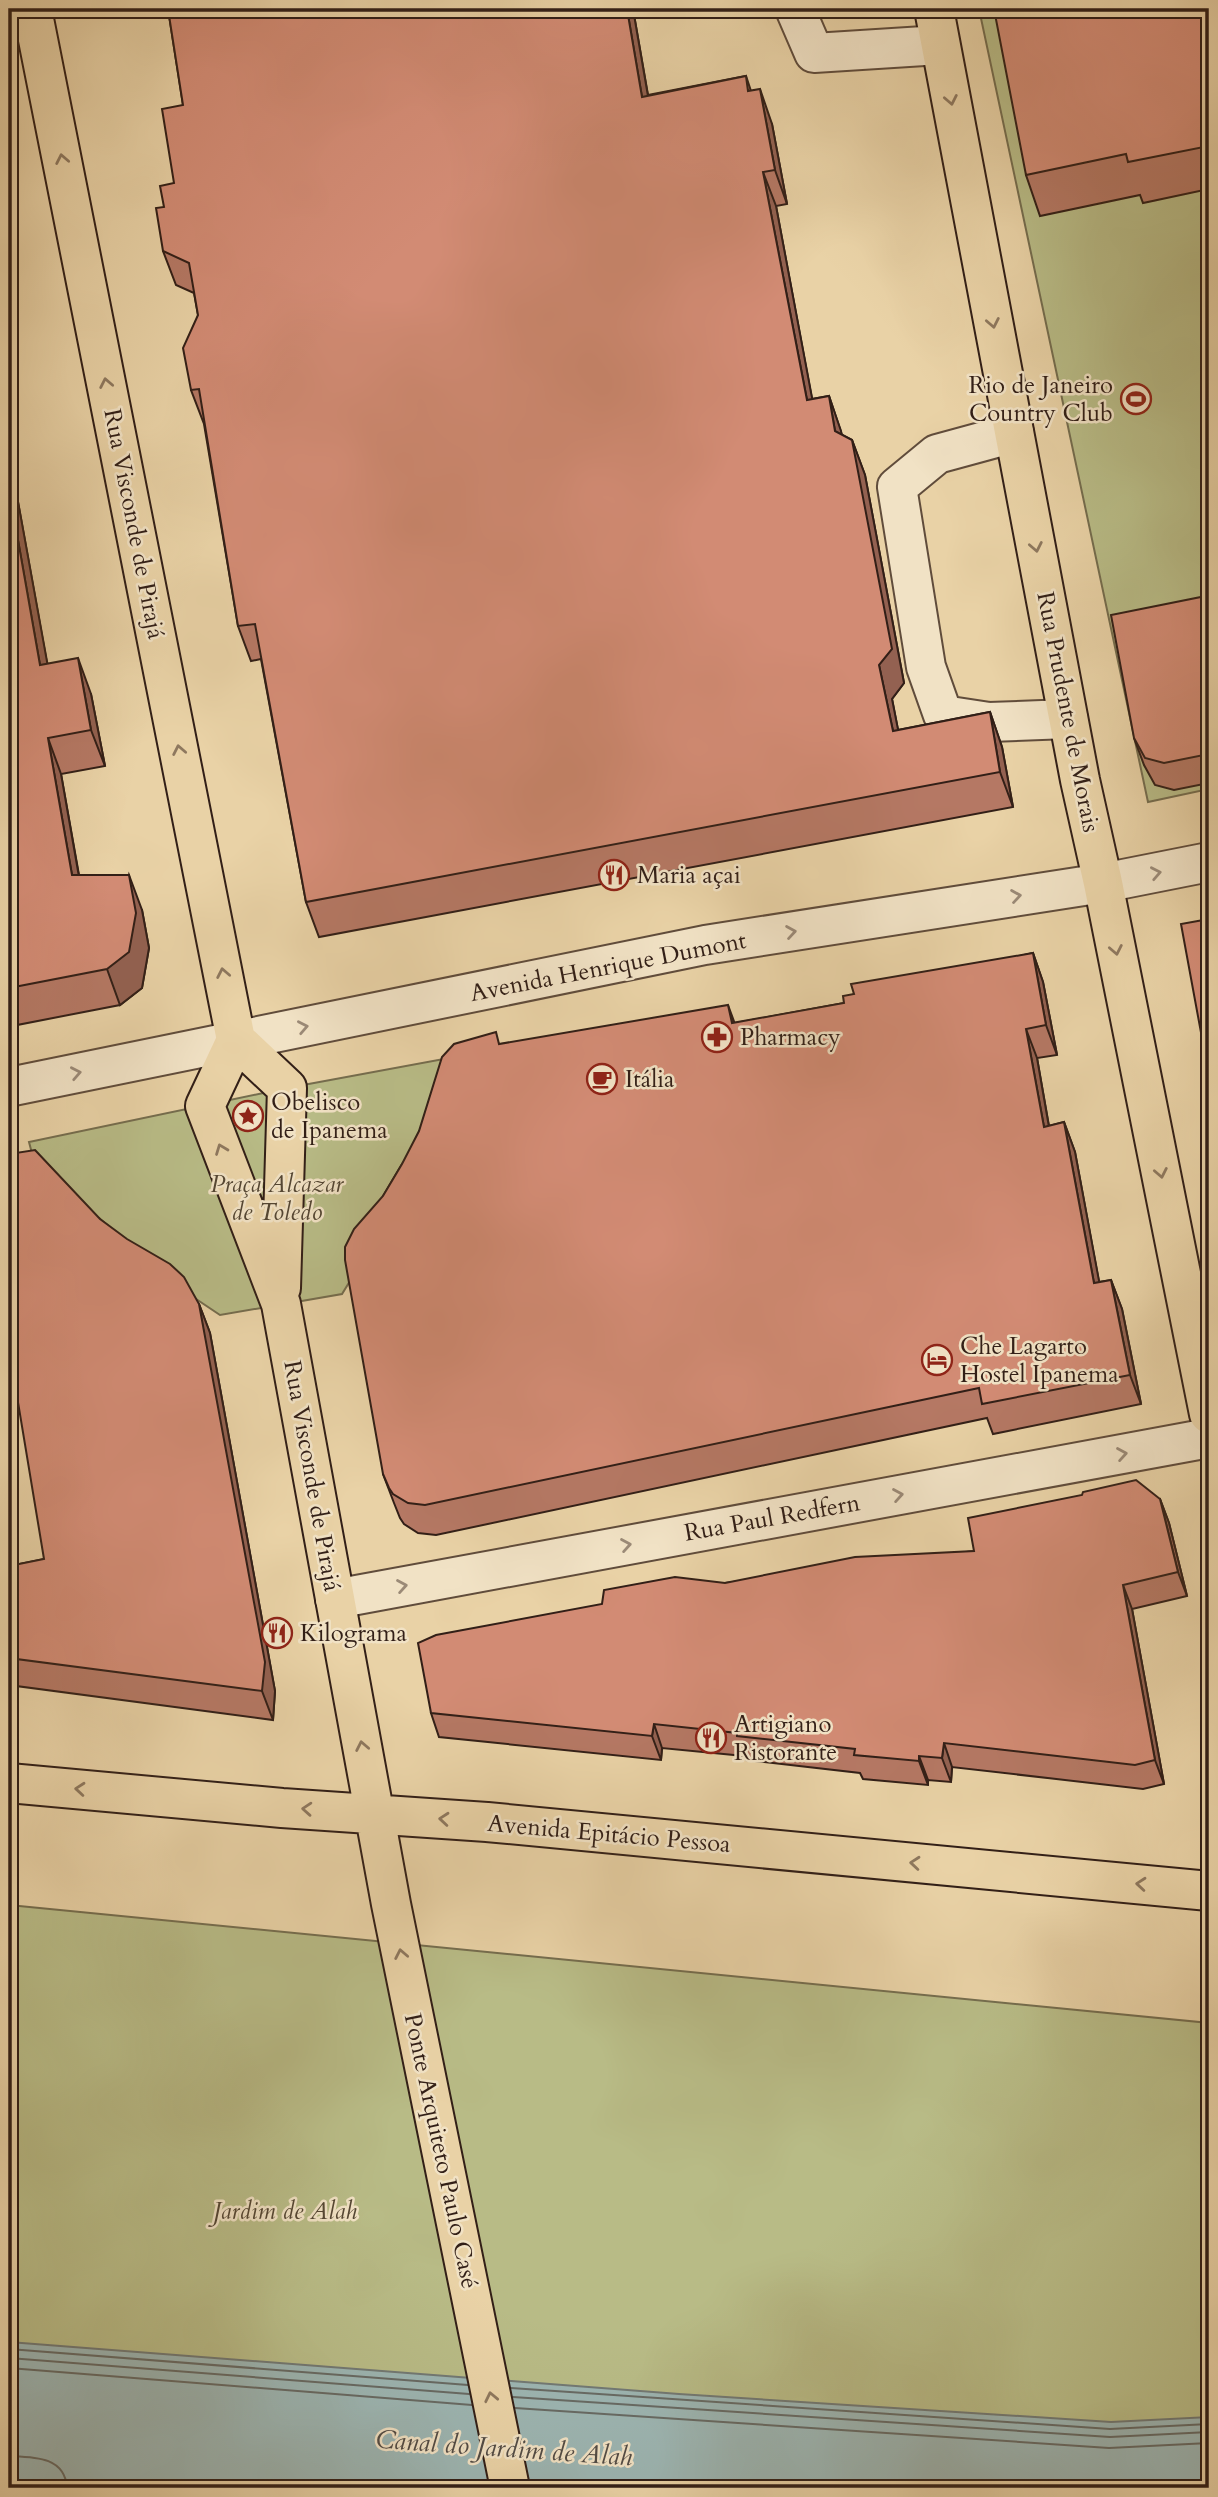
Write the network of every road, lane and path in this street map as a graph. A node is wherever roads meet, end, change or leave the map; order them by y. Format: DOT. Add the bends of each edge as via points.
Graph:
graph roads {
  1 [pos="32,9"];
  2 [pos="795,9"];
  3 [pos="937,27"];
  4 [pos="1014,433"];
  5 [pos="1068,719"];
  6 [pos="1209,863"];
  7 [pos="1103,883"];
  8 [pos="236,1040"];
  9 [pos="9,1087"];
  10 [pos="281,1304"];
  11 [pos="1209,1414"];
  12 [pos="1209,1438"];
  13 [pos="335,1599"];
  14 [pos="9,1783"];
  15 [pos="375,1814"];
  16 [pos="1209,1891"];
  17 [pos="510,2488"];
  8 -- 1 [label="main road, Rua Visconde de Pirajá, one-way"];
  2 -- 3 [label="street" via="814,53"];
  3 -- 4 [label="main road, Rua Prudente de Morais, one-way"];
  4 -- 5 [label="main road, Rua Prudente de Morais, one-way"];
  4 -- 5 [label="street" via="937,453 897,487 924,655 943,715 989,722"];
  5 -- 7 [label="main road, Rua Prudente de Morais"];
  7 -- 6 [label="street, Avenida Henrique Dumont, one-way"];
  8 -- 7 [label="street, Avenida Henrique Dumont, one-way" via="705,945"];
  7 -- 11 [label="main road, Rua Prudente de Morais, one-way"];
  9 -- 8 [label="street, Avenida Henrique Dumont, one-way"];
  10 -- 8 [label="main road, Rua Visconde de Pirajá, one-way" via="205,1106"];
  8 -- 10 [label="main road, Rua Visconde de Pirajá" via="287,1088"];
  10 -- 13 [label="main road, Rua Visconde de Pirajá"];
  13 -- 12 [label="street, Rua Paul Redfern, one-way"];
  15 -- 13 [label="main road, Rua Visconde de Pirajá, one-way"];
  15 -- 14 [label="main road, Avenida Epitácio Pessoa, one-way"];
  16 -- 15 [label="main road, Avenida Epitácio Pessoa, one-way"];
  17 -- 15 [label="main road, Ponte Arquiteto Paulo Casé, one-way"];
}
